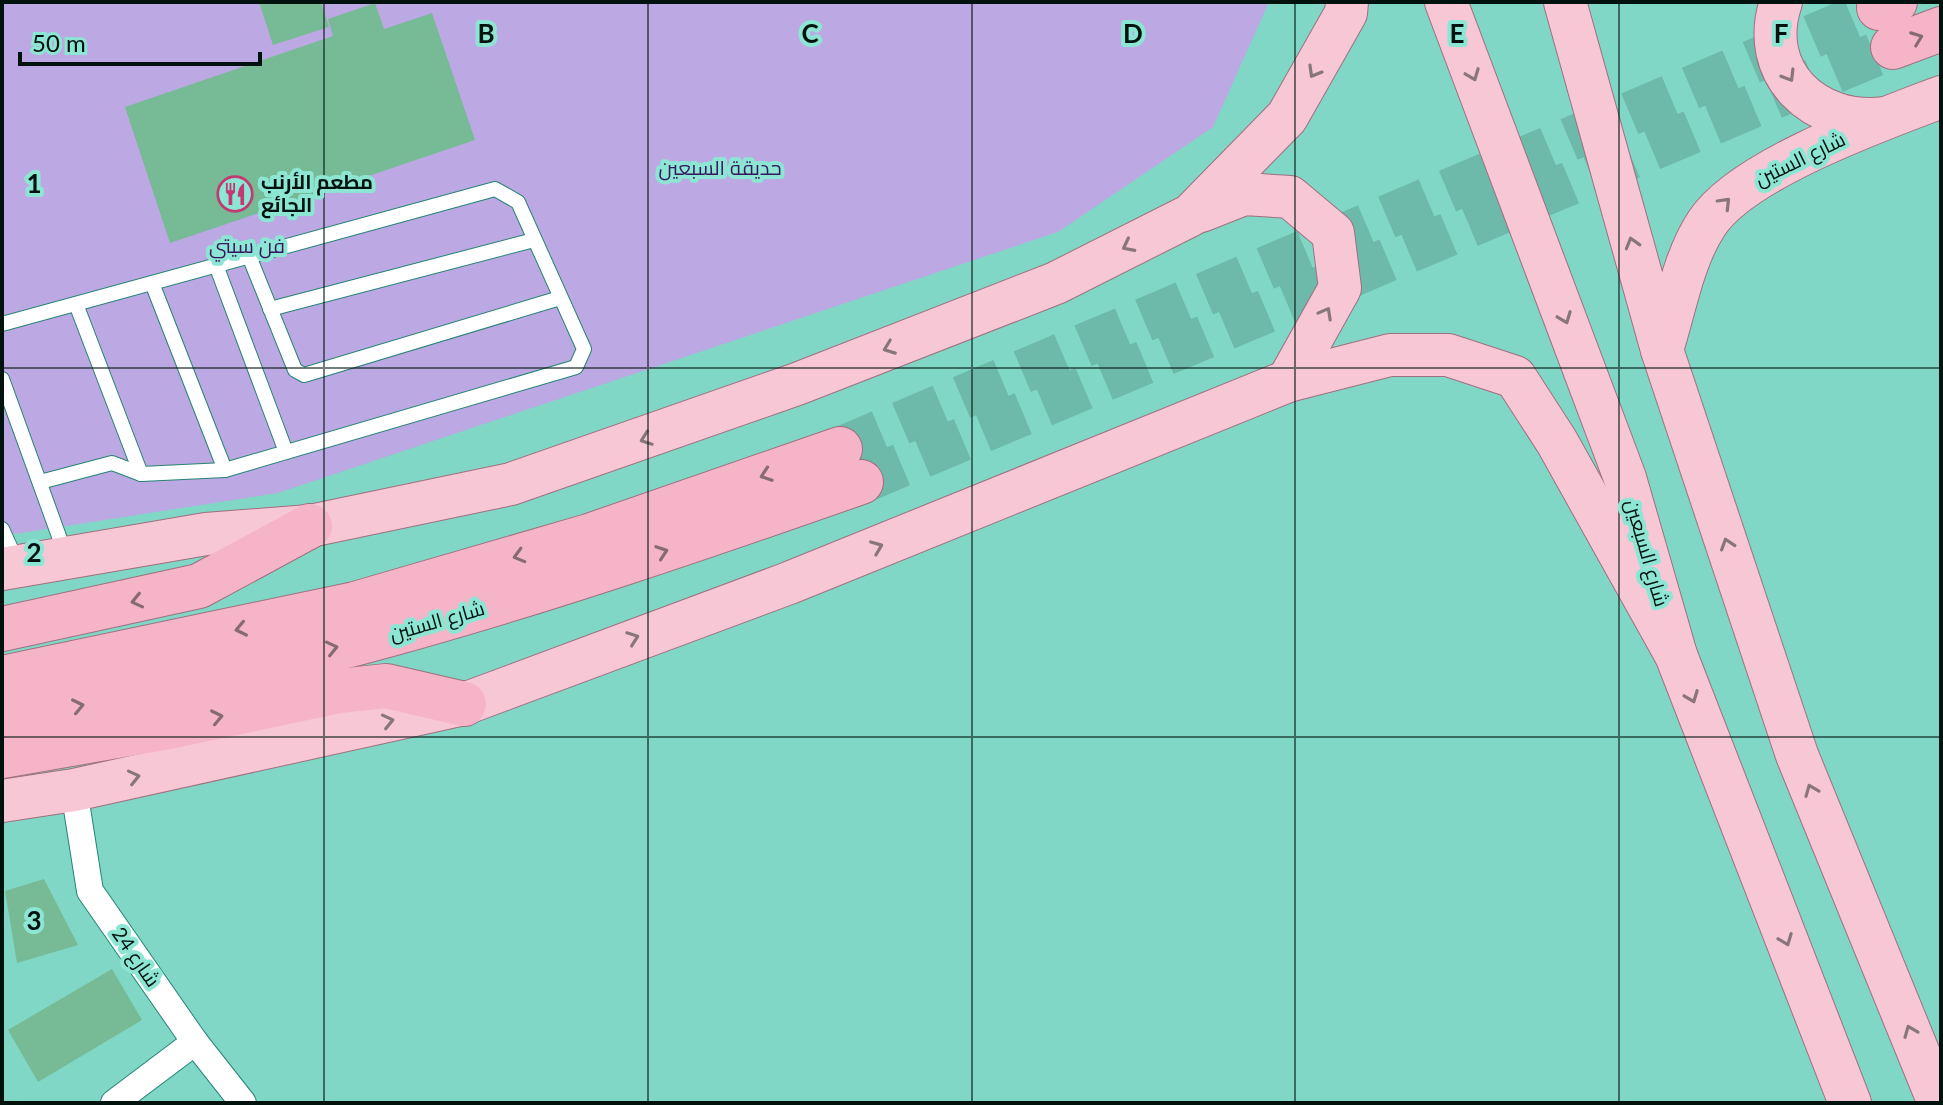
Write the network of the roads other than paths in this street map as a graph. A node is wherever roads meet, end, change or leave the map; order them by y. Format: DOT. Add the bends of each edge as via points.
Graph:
graph roads {
  1 [pos="1347,2"];
  2 [pos="1446,2"];
  3 [pos="1565,2"];
  4 [pos="1781,2"];
  5 [pos="1889,19"];
  6 [pos="1941,29"];
  7 [pos="1941,97"];
  8 [pos="1885,118"];
  9 [pos="1191,215"];
  10 [pos="534,240"];
  11 [pos="249,256"];
  12 [pos="216,265"];
  13 [pos="152,283"];
  14 [pos="560,298"];
  15 [pos="76,304"];
  16 [pos="270,309"];
  17 [pos="2,324"];
  18 [pos="1662,350"];
  19 [pos="2,379"];
  20 [pos="1288,381"];
  21 [pos="286,452"];
  22 [pos="225,470"];
  23 [pos="141,474"];
  24 [pos="40,482"];
  25 [pos="310,526"];
  26 [pos="2,529"];
  27 [pos="67,557"];
  28 [pos="11,568"];
  29 [pos="2,629"];
  30 [pos="1676,655"];
  31 [pos="2,678"];
  32 [pos="464,704"];
  33 [pos="2,721"];
  34 [pos="2,756"];
  35 [pos="74,790"];
  36 [pos="2,801"];
  37 [pos="195,1042"];
  38 [pos="114,1103"];
  39 [pos="243,1103"];
  40 [pos="1850,1103"];
  41 [pos="1939,1103"];
  1 -- 9 [label="main road, one-way" via="1339,26 1287,117"];
  2 -- 30 [label="main road, شارع السبعين, one-way" via="1625,478"];
  18 -- 3 [label="main road, one-way"];
  4 -- 8 [label="main road, one-way" via="1775,36 1779,58 1803,96 1841,118"];
  5 -- 6 [label="highway, one-way"];
  7 -- 8 [label="main road, شارع الستين"];
  18 -- 8 [label="main road, شارع الستين, one-way" via="1696,244 1721,205 1756,178"];
  20 -- 9 [label="main road, one-way" via="1340,288 1333,233 1290,197 1244,194"];
  9 -- 25 [label="main road, one-way" via="1056,283 612,452 511,484"];
  10 -- 11 [label="lane" via="518,202 495,189"];
  10 -- 14 [label="lane"];
  10 -- 16 [label="lane"];
  11 -- 12 [label="lane"];
  11 -- 16 [label="lane"];
  12 -- 13 [label="lane"];
  12 -- 21 [label="lane"];
  13 -- 15 [label="lane"];
  13 -- 22 [label="lane"];
  14 -- 16 [label="lane" via="304,375 295,370"];
  14 -- 21 [label="lane" via="584,349 576,367"];
  15 -- 17 [label="lane"];
  15 -- 23 [label="lane"];
  41 -- 18 [label="main road, one-way" via="1797,755"];
  19 -- 24 [label="lane"];
  20 -- 30 [label="main road" via="1390,355 1448,355 1515,377"];
  32 -- 20 [label="main road, one-way" via="789,583"];
  21 -- 22 [label="lane"];
  22 -- 23 [label="lane"];
  23 -- 24 [label="lane" via="112,463"];
  24 -- 27 [label="lane"];
  25 -- 27 [label="main road" via="206,534"];
  25 -- 29 [label="highway, one-way" via="199,586"];
  26 -- 28 [label="lane"];
  27 -- 28 [label="main road"];
  30 -- 40 [label="main road, شارع السبعين, one-way"];
  33 -- 31 [label="highway, شارع الستين, one-way" via="385,636 611,570 850,466 355,604"];
  34 -- 32 [label="highway, one-way" via="339,691 386,686"];
  35 -- 32 [label="main road, one-way"];
  35 -- 36 [label="main road"];
  35 -- 37 [label="street, شارع 24" via="90,891"];
  37 -- 38 [label="street"];
  37 -- 39 [label="street, شارع 24"];
}
